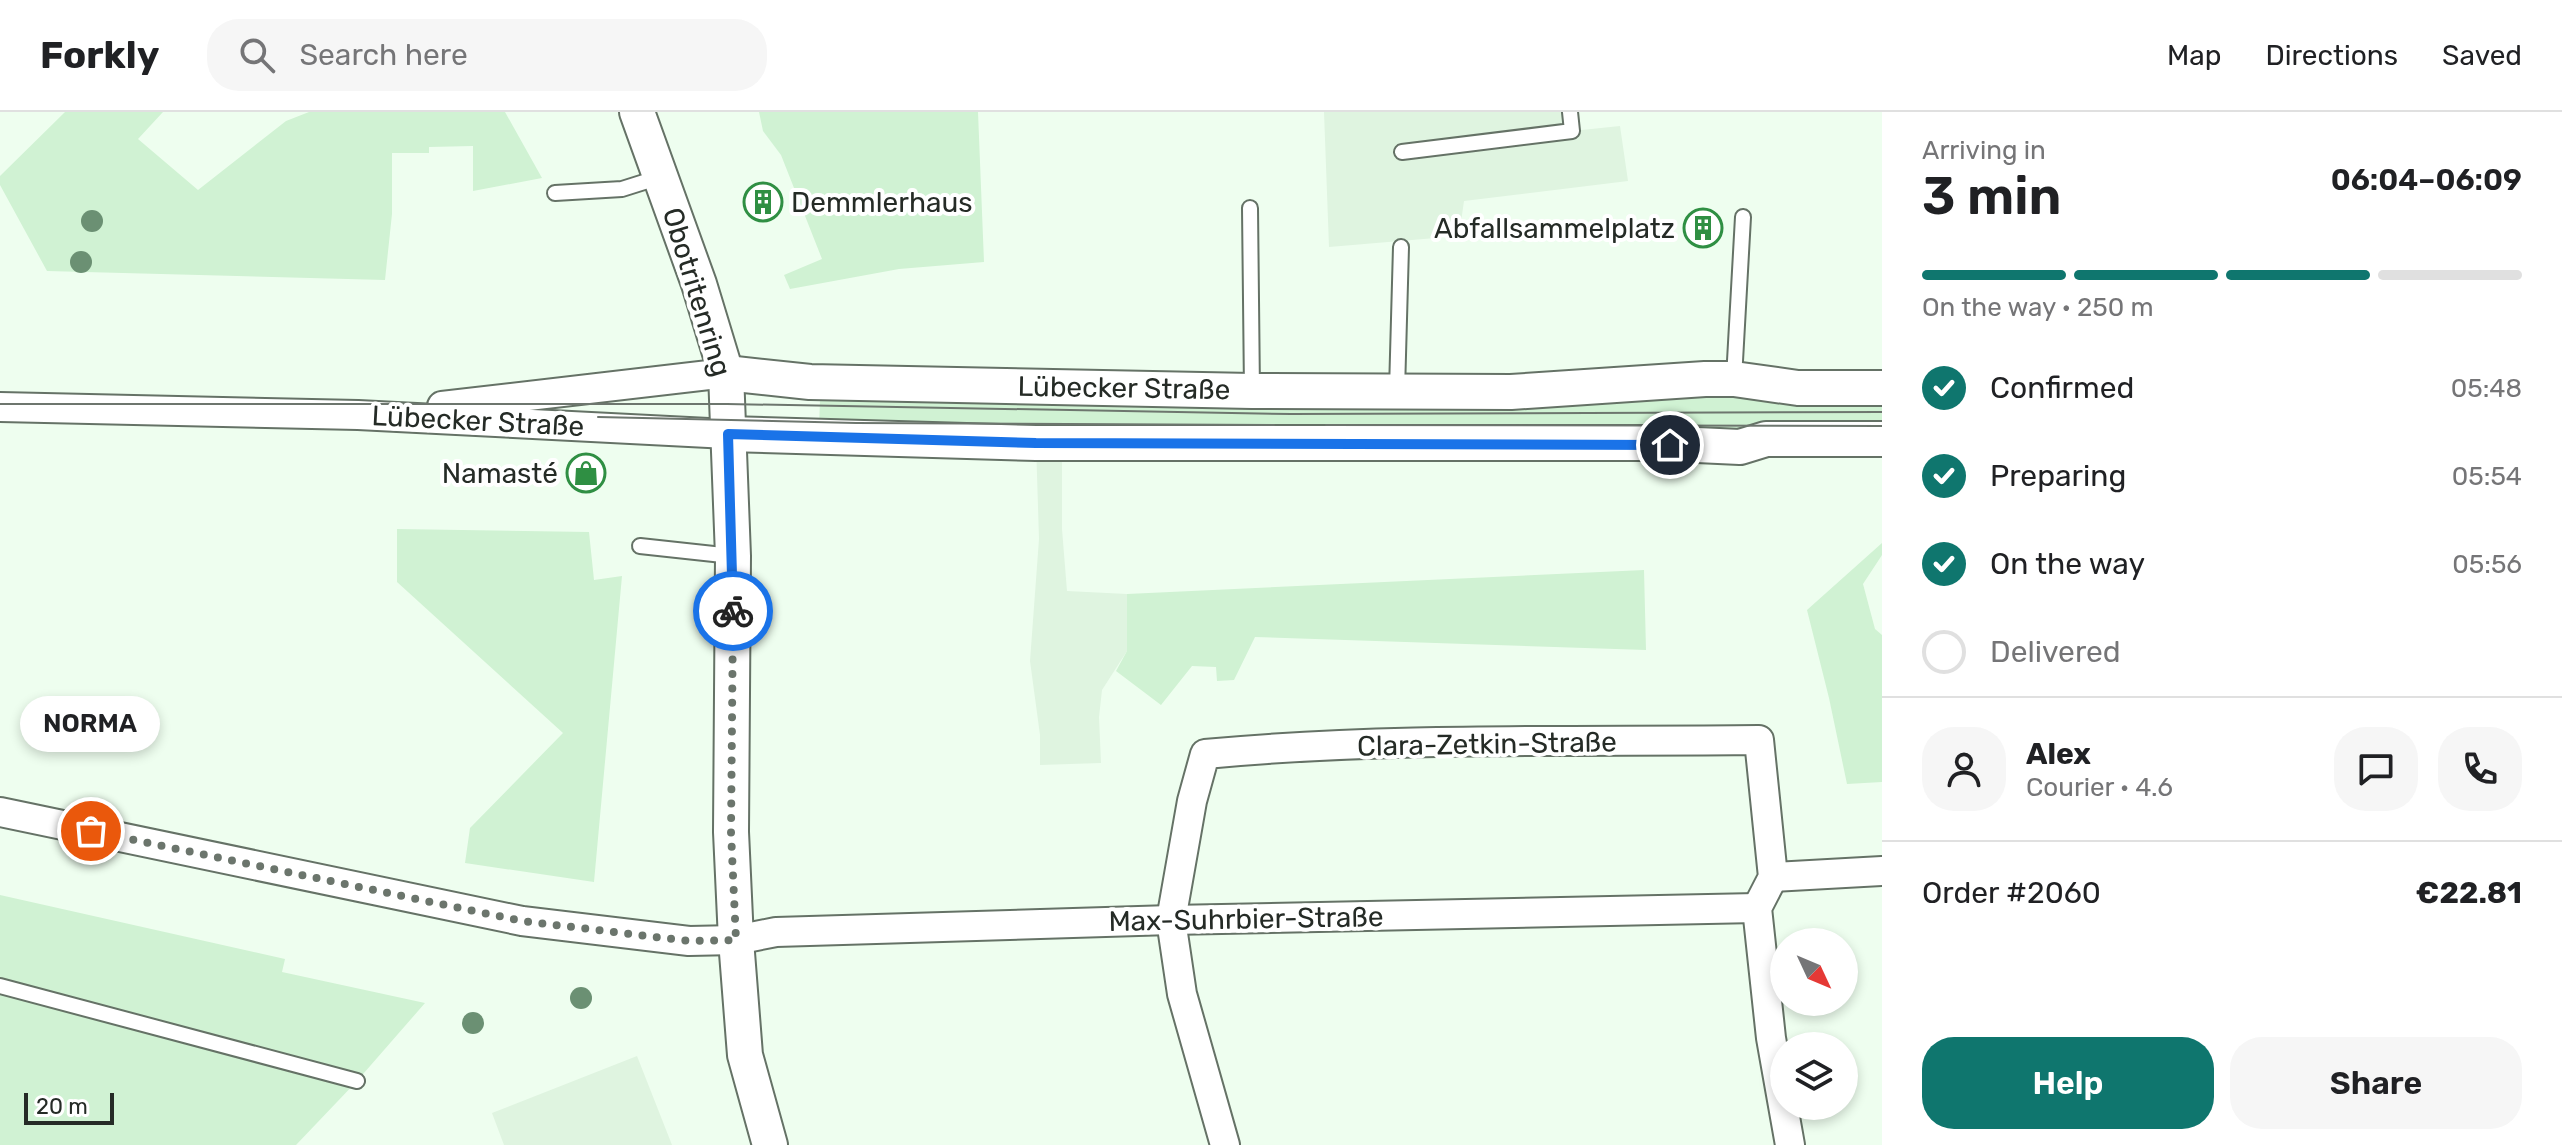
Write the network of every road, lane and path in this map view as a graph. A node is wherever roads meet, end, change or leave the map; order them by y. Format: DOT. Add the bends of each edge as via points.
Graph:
graph roads {
  1 [pos="637,112"];
  2 [pos="1570,112"];
  3 [pos="1402,152"];
  4 [pos="660,177"];
  5 [pos="555,193"];
  6 [pos="1250,208"];
  7 [pos="1743,217"];
  8 [pos="1401,247"];
  9 [pos="726,373"];
  10 [pos="1734,379"];
  11 [pos="1882,388"];
  12 [pos="1252,391"];
  13 [pos="1397,392"];
  14 [pos="0,407"];
  15 [pos="358,415"];
  16 [pos="728,434"];
  17 [pos="1882,439"];
  18 [pos="640,546"];
  19 [pos="733,556"];
  20 [pos="0,812"];
  21 [pos="1882,871"];
  22 [pos="1773,877"];
  23 [pos="1757,908"];
  24 [pos="1171,920"];
  25 [pos="736,940"];
  26 [pos="0,986"];
  27 [pos="357,1081"];
  28 [pos="770,1145"];
  29 [pos="1225,1145"];
  30 [pos="1790,1145"];
  1 -- 4 [label="street, Obotritenring"];
  2 -- 3 [label="lane" via="1572,131"];
  4 -- 5 [label="lane" via="622,189"];
  4 -- 9 [label="street, Obotritenring"];
  6 -- 12 [label="lane"];
  7 -- 10 [label="lane"];
  8 -- 13 [label="lane"];
  9 -- 12 [label="street, Lübecker Straße" via="810,382"];
  9 -- 15 [label="street, Lübecker Straße"];
  9 -- 16 [label="street, Obotritenring"];
  10 -- 11 [label="street, Lübecker Straße" via="1798,388"];
  10 -- 13 [label="street, Lübecker Straße" via="1511,392"];
  12 -- 13 [label="street, Lübecker Straße"];
  14 -- 15 [label="street"];
  15 -- 16 [label="street, Lübecker Straße"];
  16 -- 17 [label="street, Lübecker Straße" via="1036,443 1740,447 1766,439"];
  16 -- 19 [label="street, Obotritenring"];
  18 -- 19 [label="lane"];
  19 -- 25 [label="street, Obotritenring" via="731,832"];
  20 -- 25 [label="street, Max-Suhrbier-Straße" via="522,921 689,941"];
  21 -- 22 [label="street"];
  22 -- 23 [label="street"];
  22 -- 24 [label="street, Clara-Zetkin-Straße" via="1759,740 1258,749 1205,754"];
  23 -- 24 [label="street, Max-Suhrbier-Straße"];
  23 -- 30 [label="street" via="1771,1038"];
  24 -- 25 [label="street, Max-Suhrbier-Straße" via="776,932"];
  24 -- 29 [label="street, Clara-Zetkin-Straße" via="1182,994"];
  25 -- 28 [label="street, Obotritenring" via="745,1055"];
  26 -- 27 [label="lane"];
}
